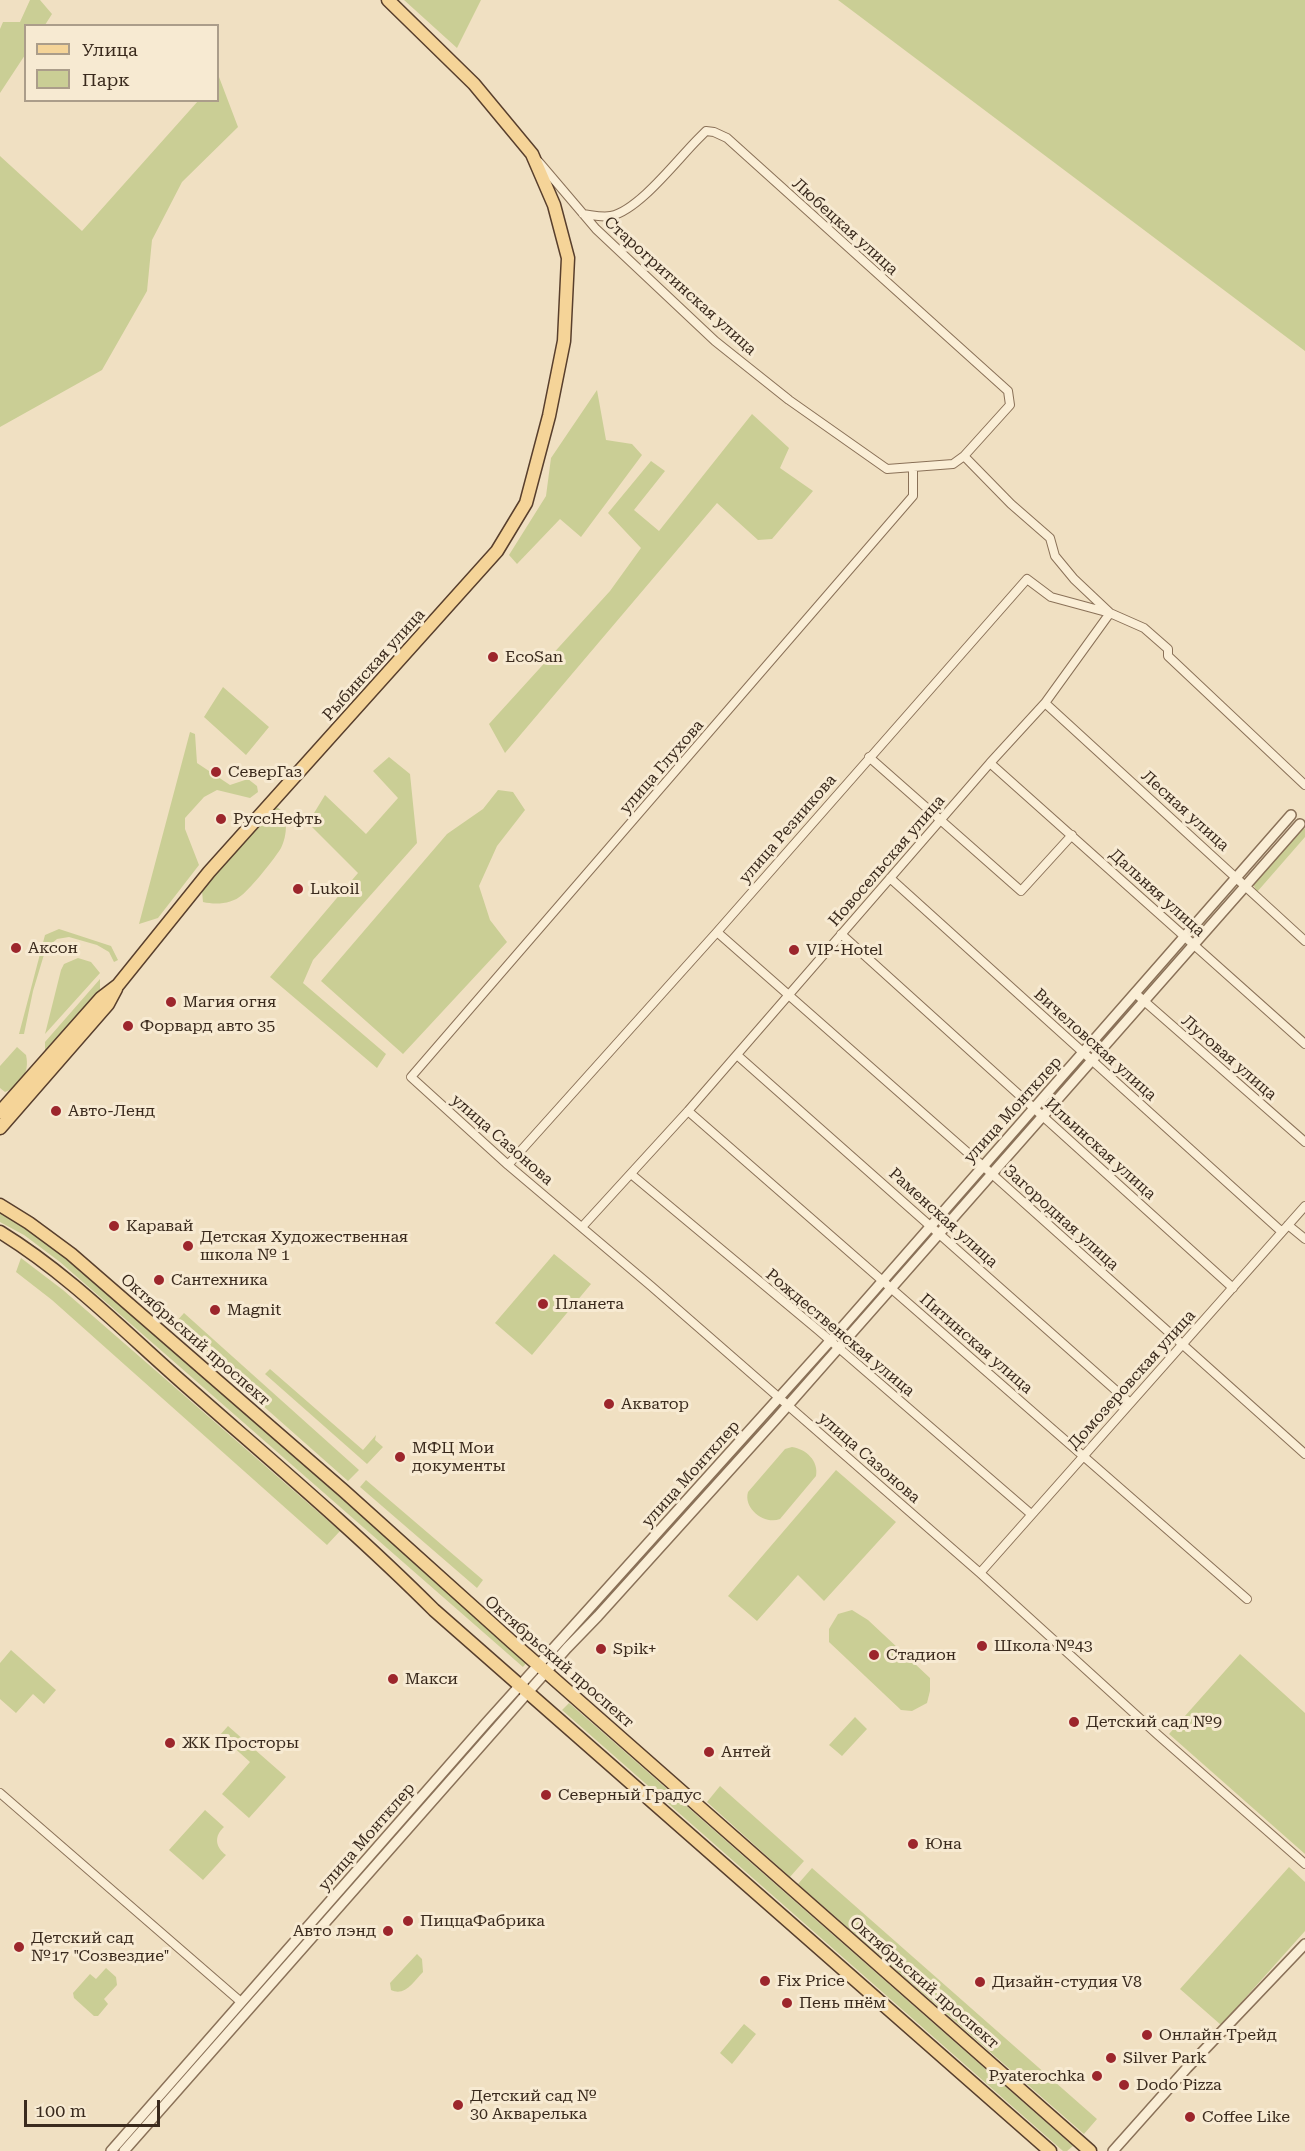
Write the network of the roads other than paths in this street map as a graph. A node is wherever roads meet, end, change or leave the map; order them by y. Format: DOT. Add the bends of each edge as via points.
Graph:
graph roads {
  1 [pos="388,0"];
  2 [pos="532,153"];
  3 [pos="583,214"];
  4 [pos="964,456"];
  5 [pos="953,464"];
  6 [pos="914,467"];
  7 [pos="1110,613"];
  8 [pos="1045,703"];
  9 [pos="869,757"];
  10 [pos="990,763"];
  11 [pos="1305,785"];
  12 [pos="1291,815"];
  13 [pos="941,820"];
  14 [pos="1302,824"];
  15 [pos="1072,835"];
  16 [pos="890,878"];
  17 [pos="1236,878"];
  18 [pos="1245,887"];
  19 [pos="717,932"];
  20 [pos="841,934"];
  21 [pos="1185,936"];
  22 [pos="1305,941"];
  23 [pos="1194,944"];
  24 [pos="118,985"];
  25 [pos="1135,993"];
  26 [pos="789,995"];
  27 [pos="1144,1001"];
  28 [pos="1305,1044"];
  29 [pos="1084,1053"];
  30 [pos="737,1054"];
  31 [pos="1092,1060"];
  32 [pos="411,1077"];
  33 [pos="1035,1108"];
  34 [pos="688,1111"];
  35 [pos="0,1112"];
  36 [pos="1043,1116"];
  37 [pos="0,1128"];
  38 [pos="1305,1142"];
  39 [pos="508,1165"];
  40 [pos="983,1166"];
  41 [pos="631,1174"];
  42 [pos="992,1174"];
  43 [pos="0,1205"];
  44 [pos="1305,1206"];
  45 [pos="930,1225"];
  46 [pos="1288,1225"];
  47 [pos="582,1227"];
  48 [pos="0,1232"];
  49 [pos="1282,1232"];
  50 [pos="940,1233"];
  51 [pos="1305,1239"];
  52 [pos="882,1281"];
  53 [pos="1233,1288"];
  54 [pos="891,1289"];
  55 [pos="830,1341"];
  56 [pos="1182,1345"];
  57 [pos="838,1348"];
  58 [pos="779,1398"];
  59 [pos="1130,1402"];
  60 [pos="788,1406"];
  61 [pos="1305,1454"];
  62 [pos="1084,1455"];
  63 [pos="1030,1514"];
  64 [pos="980,1573"];
  65 [pos="1247,1599"];
  66 [pos="543,1668"];
  67 [pos="523,1689"];
  68 [pos="0,1793"];
  69 [pos="1305,1864"];
  70 [pos="1305,1944"];
  71 [pos="242,2002"];
  72 [pos="111,2151"];
  73 [pos="124,2151"];
  74 [pos="1050,2151"];
  75 [pos="1090,2151"];
  76 [pos="1113,2151"];
  1 -- 2 [label="main road, Рыбинская улица" via="474,84"];
  2 -- 3 [label="street, Старогритинская улица"];
  2 -- 24 [label="main road, Рыбинская улица" via="554,205 568,258 564,341 526,502 497,551 209,872"];
  3 -- 4 [label="street, Любецкая улица" via="619,214 635,205 706,131 727,138 1008,391 1010,405"];
  3 -- 6 [label="street, Старогритинская улица" via="715,341 789,400 887,469"];
  4 -- 5 [label="street, Любецкая улица"];
  4 -- 7 [label="street" via="1050,538 1055,556"];
  5 -- 6 [label="street, Старогритинская улица"];
  6 -- 32 [label="street, улица Глухова" via="913,496"];
  7 -- 8 [label="street, Новосельская улица"];
  7 -- 9 [label="street, улица Резникова" via="1051,597 1027,579"];
  7 -- 11 [label="street" via="1144,628 1168,650 1168,656"];
  8 -- 10 [label="street, Новосельская улица"];
  8 -- 17 [label="street, Лесная улица"];
  9 -- 13 [label="street"];
  9 -- 19 [label="street, улица Резникова"];
  10 -- 13 [label="street, Новосельская улица"];
  10 -- 15 [label="street, Дальняя улица"];
  12 -- 14 [label="street"];
  12 -- 17 [label="street, улица Монтклер"];
  13 -- 15 [label="street" via="1021,891"];
  13 -- 16 [label="street, Новосельская улица"];
  14 -- 18 [label="street, улица Монтклер"];
  15 -- 21 [label="street, Дальняя улица"];
  16 -- 20 [label="street, Новосельская улица"];
  16 -- 29 [label="street, Вичеловская улица"];
  17 -- 18 [label="street, Лесная улица"];
  17 -- 21 [label="street, улица Монтклер"];
  18 -- 22 [label="street, Лесная улица"];
  18 -- 23 [label="street, улица Монтклер"];
  19 -- 26 [label="street, Загородная улица"];
  19 -- 39 [label="street, улица Резникова"];
  20 -- 26 [label="street, Новосельская улица"];
  20 -- 33 [label="street, Ильинская улица"];
  21 -- 23 [label="street, Дальняя улица"];
  21 -- 25 [label="street, улица Монтклер"];
  23 -- 27 [label="street, улица Монтклер"];
  23 -- 28 [label="street, Дальняя улица"];
  24 -- 35 [label="main road, Рыбинская улица" via="101,998"];
  24 -- 37 [label="main road" via="108,1004"];
  25 -- 27 [label="street, Луговая улица"];
  25 -- 29 [label="street, улица Монтклер"];
  26 -- 30 [label="street, Новосельская улица"];
  26 -- 40 [label="street, Загородная улица"];
  27 -- 31 [label="street, улица Монтклер"];
  27 -- 38 [label="street, Луговая улица"];
  29 -- 31 [label="street, Вичеловская улица"];
  29 -- 33 [label="street, улица Монтклер"];
  30 -- 34 [label="street, Новосельская улица"];
  30 -- 45 [label="street, Раменская улица"];
  31 -- 36 [label="street, улица Монтклер"];
  31 -- 49 [label="street, Вичеловская улица"];
  32 -- 39 [label="street, улица Сазонова"];
  33 -- 36 [label="street, Ильинская улица"];
  33 -- 40 [label="street, улица Монтклер"];
  34 -- 41 [label="street, Новосельская улица"];
  34 -- 52 [label="street, Питинская улица"];
  36 -- 42 [label="street, улица Монтклер"];
  36 -- 53 [label="street, Ильинская улица"];
  39 -- 47 [label="street, улица Сазонова"];
  40 -- 42 [label="street, Загородная улица"];
  40 -- 45 [label="street, улица Монтклер"];
  41 -- 47 [label="street, Новосельская улица"];
  41 -- 55 [label="street, Рождественская улица"];
  42 -- 50 [label="street, улица Монтклер"];
  42 -- 56 [label="street, Загородная улица"];
  43 -- 66 [label="main road, Октябрьский проспект" via="71,1254"];
  44 -- 46 [label="street, Домозеровская улица"];
  45 -- 50 [label="street, Раменская улица"];
  45 -- 52 [label="street, улица Монтклер"];
  46 -- 49 [label="street, Домозеровская улица"];
  46 -- 51 [label="street"];
  47 -- 58 [label="street, улица Сазонова"];
  48 -- 67 [label="main road" via="52,1268 380,1556"];
  49 -- 53 [label="street, Домозеровская улица"];
  50 -- 54 [label="street, улица Монтклер"];
  50 -- 59 [label="street, Раменская улица"];
  52 -- 54 [label="street, Питинская улица"];
  52 -- 55 [label="street, улица Монтклер"];
  53 -- 56 [label="street, Домозеровская улица"];
  54 -- 57 [label="street, улица Монтклер"];
  54 -- 62 [label="street, Питинская улица"];
  55 -- 57 [label="street, Рождественская улица"];
  55 -- 58 [label="street, улица Монтклер"];
  56 -- 59 [label="street, Домозеровская улица"];
  56 -- 61 [label="street, Загородная улица"];
  57 -- 60 [label="street, улица Монтклер"];
  57 -- 63 [label="street, Рождественская улица"];
  58 -- 60 [label="street, улица Сазонова"];
  58 -- 66 [label="street, улица Монтклер"];
  59 -- 62 [label="street, Домозеровская улица"];
  60 -- 64 [label="street, улица Сазонова"];
  60 -- 66 [label="street, улица Монтклер" via="598,1616"];
  62 -- 63 [label="street, Домозеровская улица"];
  62 -- 65 [label="street, Питинская улица"];
  63 -- 64 [label="street, Домозеровская улица"];
  64 -- 69 [label="street, улица Сазонова"];
  66 -- 67 [label="street, улица Монтклер"];
  66 -- 75 [label="main road, Октябрьский проспект"];
  67 -- 71 [label="street, улица Монтклер"];
  67 -- 73 [label="street, улица Монтклер"];
  67 -- 74 [label="main road"];
  68 -- 71 [label="street"];
  70 -- 76 [label="street"];
  71 -- 72 [label="street, улица Монтклер"];
}
